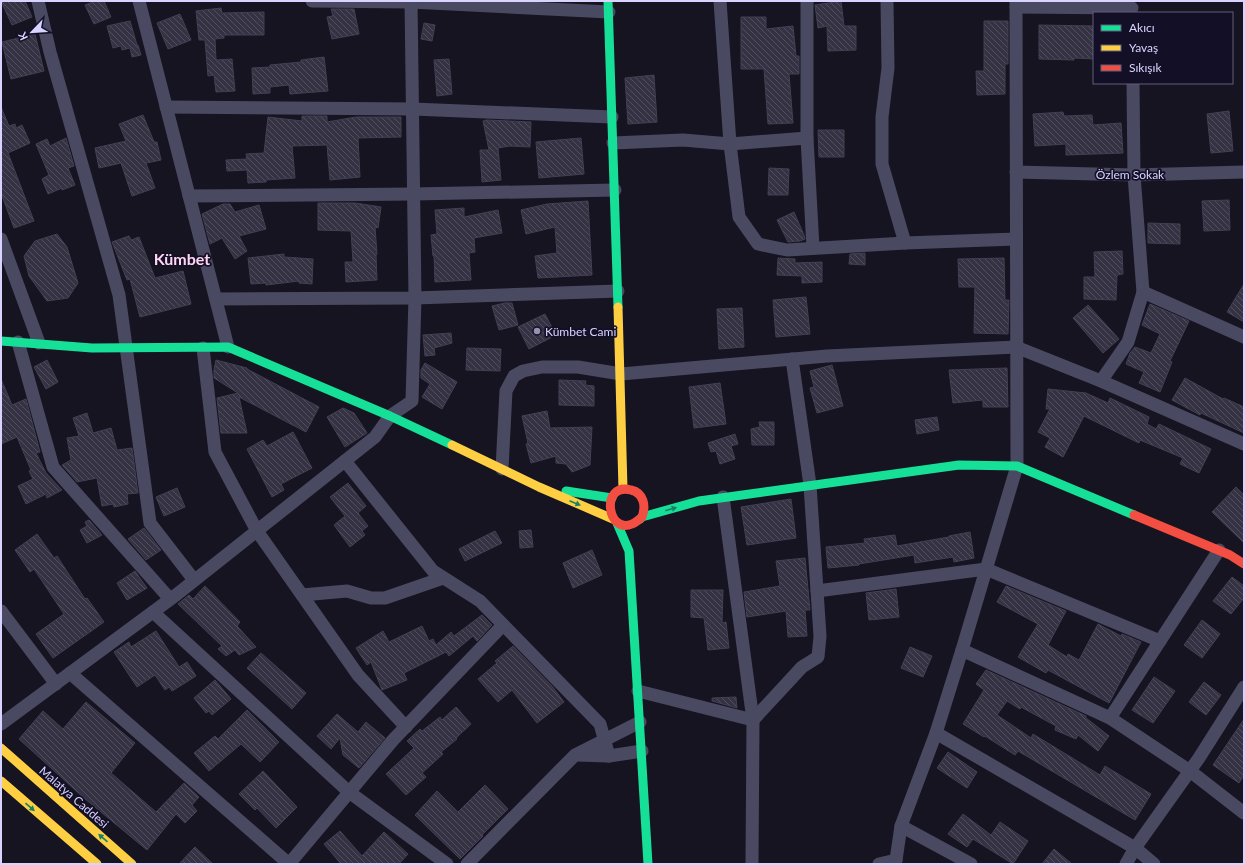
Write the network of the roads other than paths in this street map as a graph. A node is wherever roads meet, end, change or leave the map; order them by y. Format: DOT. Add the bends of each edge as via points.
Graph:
graph roads {
  1 [pos="38,1"];
  2 [pos="138,1"];
  3 [pos="312,1"];
  4 [pos="720,1"];
  5 [pos="807,1"];
  6 [pos="887,1"];
  7 [pos="411,2"];
  8 [pos="1016,4"];
  9 [pos="608,7"];
  10 [pos="1132,7"];
  11 [pos="1133,84"];
  12 [pos="166,107"];
  13 [pos="413,109"];
  14 [pos="612,117"];
  15 [pos="807,138"];
  16 [pos="613,143"];
  17 [pos="730,144"];
  18 [pos="1016,172"];
  19 [pos="1244,172"];
  20 [pos="1134,175"];
  21 [pos="615,190"];
  22 [pos="414,194"];
  23 [pos="189,196"];
  24 [pos="1,239"];
  25 [pos="1016,239"];
  26 [pos="905,243"];
  27 [pos="813,248"];
  28 [pos="618,290"];
  29 [pos="1143,292"];
  30 [pos="415,298"];
  31 [pos="216,299"];
  32 [pos="1244,337"];
  33 [pos="1,341"];
  34 [pos="18,342"];
  35 [pos="39,344"];
  36 [pos="228,347"];
  37 [pos="1016,347"];
  38 [pos="127,348"];
  39 [pos="203,348"];
  40 [pos="792,359"];
  41 [pos="621,374"];
  42 [pos="1101,381"];
  43 [pos="390,416"];
  44 [pos="1244,444"];
  45 [pos="623,457"];
  46 [pos="345,461"];
  47 [pos="1017,466"];
  48 [pos="502,469"];
  49 [pos="810,486"];
  50 [pos="539,487"];
  51 [pos="623,490"];
  52 [pos="643,496"];
  53 [pos="723,497"];
  54 [pos="612,498"];
  55 [pos="671,499"];
  56 [pos="699,501"];
  57 [pos="615,521"];
  58 [pos="637,527"];
  59 [pos="257,531"];
  60 [pos="1219,550"];
  61 [pos="629,551"];
  62 [pos="1244,564"];
  63 [pos="986,569"];
  64 [pos="443,578"];
  65 [pos="194,580"];
  66 [pos="817,591"];
  67 [pos="302,594"];
  68 [pos="170,599"];
  69 [pos="1,611"];
  70 [pos="153,612"];
  71 [pos="503,625"];
  72 [pos="1160,641"];
  73 [pos="962,650"];
  74 [pos="70,673"];
  75 [pos="56,684"];
  76 [pos="1244,687"];
  77 [pos="638,691"];
  78 [pos="1110,718"];
  79 [pos="753,720"];
  80 [pos="640,722"];
  81 [pos="1,724"];
  82 [pos="406,727"];
  83 [pos="936,733"];
  84 [pos="605,739"];
  85 [pos="1,748"];
  86 [pos="642,752"];
  87 [pos="575,755"];
  88 [pos="609,756"];
  89 [pos="1190,771"];
  90 [pos="1,781"];
  91 [pos="349,792"];
  92 [pos="1244,813"];
  93 [pos="901,826"];
  94 [pos="1135,848"];
  95 [pos="895,862"];
  96 [pos="97,864"];
  97 [pos="132,864"];
  98 [pos="289,864"];
  99 [pos="447,864"];
  100 [pos="468,864"];
  101 [pos="648,864"];
  102 [pos="752,864"];
  103 [pos="879,864"];
  104 [pos="971,864"];
  105 [pos="1126,864"];
  106 [pos="1154,864"];
  1 -- 38 [label="street" via="119,295"];
  2 -- 12 [label="street"];
  3 -- 7 [label="street"];
  4 -- 17 [label="street"];
  5 -- 15 [label="street"];
  6 -- 26 [label="street" via="888,68 882,117 882,164"];
  7 -- 9 [label="street"];
  7 -- 13 [label="street"];
  8 -- 10 [label="street"];
  8 -- 18 [label="street"];
  9 -- 14 [label="street"];
  11 -- 20 [label="street"];
  12 -- 13 [label="street"];
  12 -- 23 [label="street"];
  13 -- 14 [label="street"];
  13 -- 22 [label="street"];
  14 -- 16 [label="street"];
  15 -- 17 [label="street"];
  15 -- 27 [label="street"];
  16 -- 17 [label="street" via="683,140"];
  16 -- 21 [label="street"];
  17 -- 27 [label="street" via="738,217 758,244 787,250"];
  18 -- 20 [label="street, Özlem Sokak"];
  18 -- 25 [label="street"];
  19 -- 20 [label="street, Özlem Sokak"];
  20 -- 29 [label="street"];
  21 -- 22 [label="street"];
  21 -- 28 [label="street"];
  22 -- 23 [label="street"];
  22 -- 30 [label="street"];
  23 -- 31 [label="street"];
  24 -- 35 [label="street"];
  25 -- 26 [label="street"];
  25 -- 37 [label="street"];
  26 -- 27 [label="street"];
  28 -- 30 [label="street"];
  28 -- 41 [label="street"];
  29 -- 32 [label="street"];
  29 -- 42 [label="street" via="1128,342"];
  30 -- 31 [label="street"];
  30 -- 43 [label="street" via="412,401"];
  31 -- 36 [label="street"];
  33 -- 34 [label="street"];
  34 -- 35 [label="street"];
  34 -- 68 [label="street" via="53,467"];
  35 -- 38 [label="street"];
  36 -- 39 [label="street"];
  36 -- 43 [label="street"];
  37 -- 40 [label="street"];
  37 -- 42 [label="street"];
  37 -- 47 [label="street"];
  38 -- 39 [label="street"];
  38 -- 65 [label="street" via="150,523"];
  39 -- 59 [label="street" via="215,452"];
  40 -- 41 [label="street"];
  40 -- 49 [label="street"];
  41 -- 45 [label="street"];
  41 -- 48 [label="street" via="578,367 542,367 523,371 514,376 506,391"];
  42 -- 44 [label="street"];
  43 -- 46 [label="street" via="375,437"];
  43 -- 48 [label="street"];
  45 -- 51 [label="street"];
  45 -- 52 [label="street"];
  46 -- 59 [label="street"];
  46 -- 64 [label="street" via="433,571"];
  47 -- 49 [label="street" via="959,465"];
  47 -- 60 [label="street"];
  47 -- 63 [label="street"];
  48 -- 50 [label="street"];
  49 -- 53 [label="street"];
  49 -- 66 [label="street"];
  50 -- 54 [label="street"];
  50 -- 57 [label="street, one-way"];
  51 -- 52 [label="street" via="630,489"];
  51 -- 54 [label="street"];
  52 -- 58 [label="street" via="645,511"];
  53 -- 56 [label="street"];
  53 -- 79 [label="street"];
  54 -- 57 [label="street" via="609,512"];
  55 -- 56 [label="street"];
  58 -- 56 [label="street, one-way"];
  57 -- 58 [label="street" via="624,526"];
  57 -- 61 [label="street"];
  58 -- 61 [label="street"];
  59 -- 65 [label="street"];
  59 -- 67 [label="street"];
  60 -- 62 [label="street"];
  60 -- 72 [label="street"];
  61 -- 77 [label="street"];
  63 -- 66 [label="street"];
  63 -- 72 [label="street"];
  63 -- 73 [label="street"];
  64 -- 67 [label="street" via="385,598 371,598 347,591"];
  64 -- 71 [label="street" via="480,601"];
  65 -- 68 [label="street"];
  66 -- 79 [label="street" via="820,636 818,656 802,668"];
  67 -- 82 [label="street" via="358,675"];
  68 -- 70 [label="street"];
  69 -- 75 [label="street"];
  70 -- 74 [label="street"];
  70 -- 91 [label="street"];
  71 -- 82 [label="street"];
  71 -- 84 [label="street" via="600,724"];
  72 -- 78 [label="street"];
  73 -- 78 [label="street"];
  73 -- 83 [label="street"];
  74 -- 75 [label="street"];
  74 -- 98 [label="street"];
  75 -- 81 [label="street"];
  76 -- 89 [label="street"];
  77 -- 79 [label="street"];
  77 -- 80 [label="street"];
  78 -- 89 [label="street"];
  79 -- 102 [label="street"];
  80 -- 84 [label="street"];
  80 -- 86 [label="street"];
  82 -- 91 [label="street"];
  83 -- 93 [label="street"];
  83 -- 94 [label="street"];
  84 -- 87 [label="street"];
  84 -- 88 [label="street"];
  97 -- 85 [label="street, Malatya Caddesi, one-way"];
  86 -- 88 [label="street"];
  86 -- 101 [label="street"];
  87 -- 88 [label="street"];
  87 -- 100 [label="street"];
  89 -- 92 [label="street"];
  89 -- 94 [label="street"];
  90 -- 96 [label="street, one-way"];
  91 -- 98 [label="street"];
  91 -- 99 [label="street"];
  93 -- 95 [label="street"];
  93 -- 104 [label="street"];
  94 -- 105 [label="street"];
  94 -- 106 [label="street"];
  95 -- 103 [label="street"];
}
